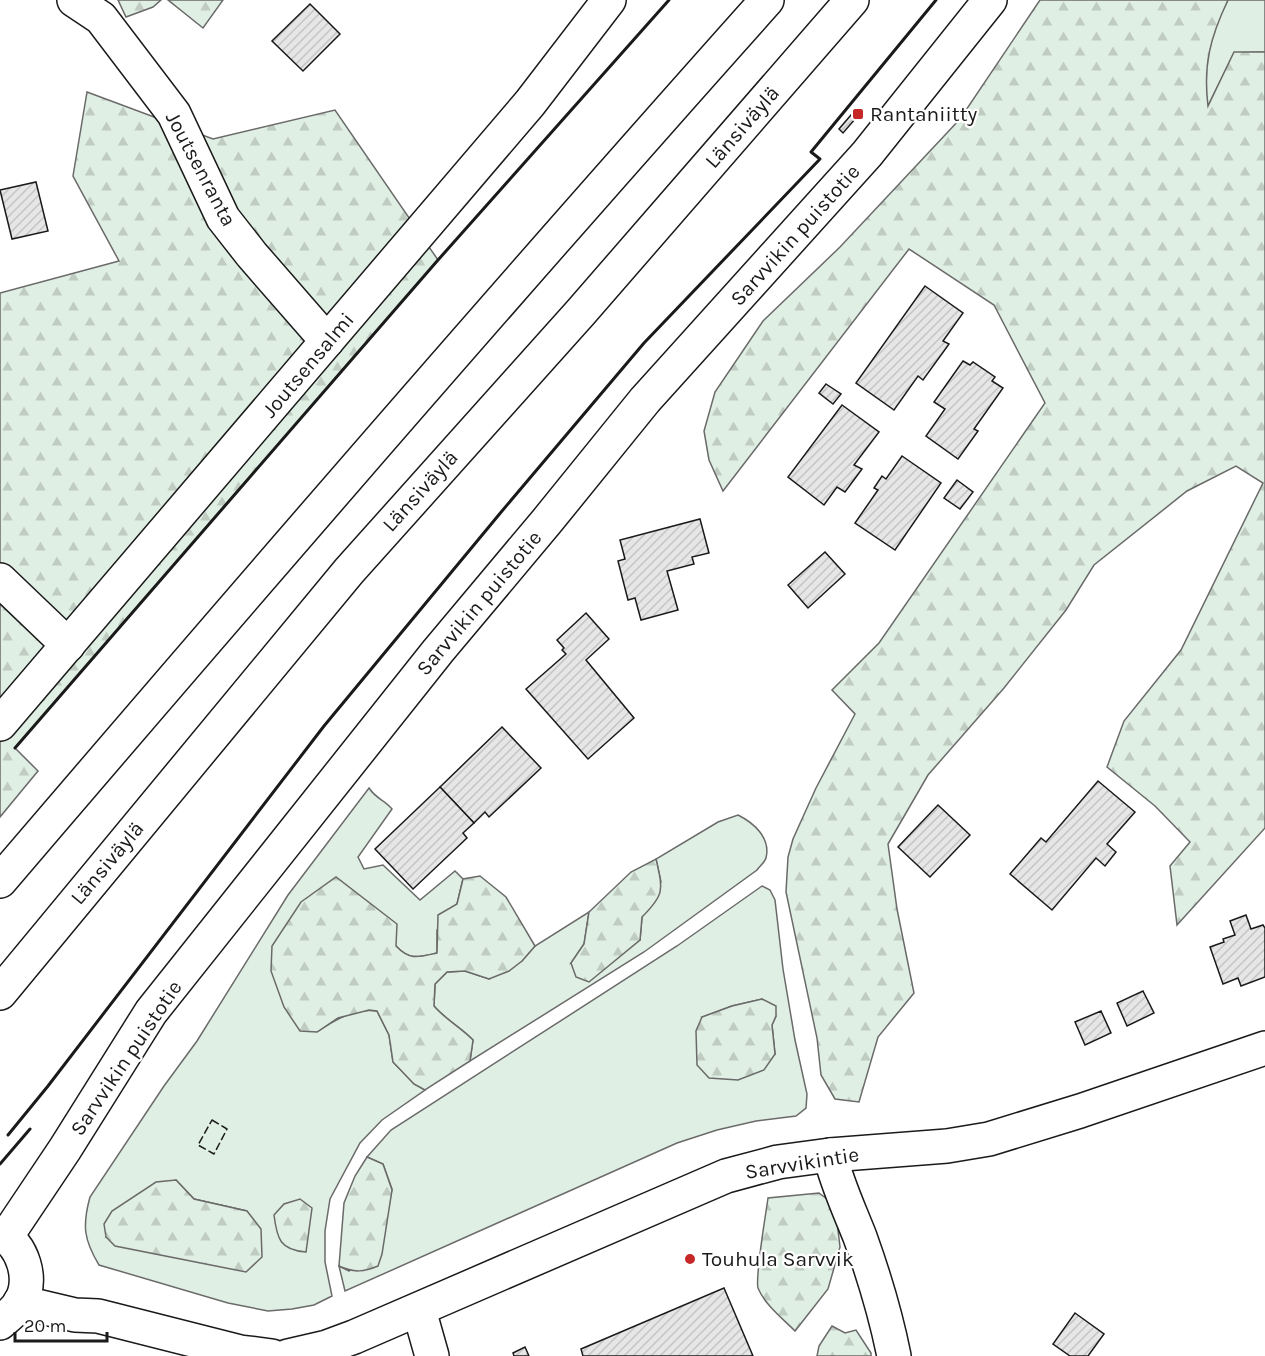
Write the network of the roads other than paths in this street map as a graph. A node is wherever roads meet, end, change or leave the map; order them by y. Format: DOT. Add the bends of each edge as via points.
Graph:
graph roads {
  1 [pos="74,0"];
  2 [pos="609,0"];
  3 [pos="767,0"];
  4 [pos="852,0"];
  5 [pos="990,0"];
  6 [pos="327,341"];
  7 [pos="0,580"];
  8 [pos="68,645"];
  9 [pos="0,724"];
  10 [pos="0,881"];
  11 [pos="0,993"];
  12 [pos="1265,1048"];
  13 [pos="830,1155"];
  14 [pos="3,1235"];
  15 [pos="419,1310"];
  16 [pos="10,1312"];
  17 [pos="272,1356"];
  18 [pos="288,1356"];
  19 [pos="432,1356"];
  20 [pos="894,1356"];
  1 -- 6 [label="main road, Joutsenranta" via="102,18 174,114 223,218"];
  2 -- 6 [label="main road, Joutsensalmi" via="530,103"];
  3 -- 10 [label="main road" via="324,503"];
  4 -- 11 [label="main road, Länsiväylä" via="582,312 349,571"];
  5 -- 14 [label="main road, Sarvvikin puistotie" via="867,154 645,400 438,651 151,1012 65,1149"];
  6 -- 8 [label="main road, Joutsensalmi"];
  7 -- 8 [label="main road"];
  8 -- 9 [label="main road, Joutsensalmi"];
  12 -- 13 [label="main road, Sarvvikintie" via="989,1139"];
  13 -- 15 [label="main road, Sarvvikintie" via="778,1162 726,1176"];
  13 -- 20 [label="main road" via="887,1320"];
  14 -- 16 [label="main road" via="16,1246 26,1273 25,1288"];
  15 -- 18 [label="main road, Sarvvikintie" via="327,1347"];
  15 -- 19 [label="main road"];
  16 -- 17 [label="main road" via="98,1316 240,1352"];
}
